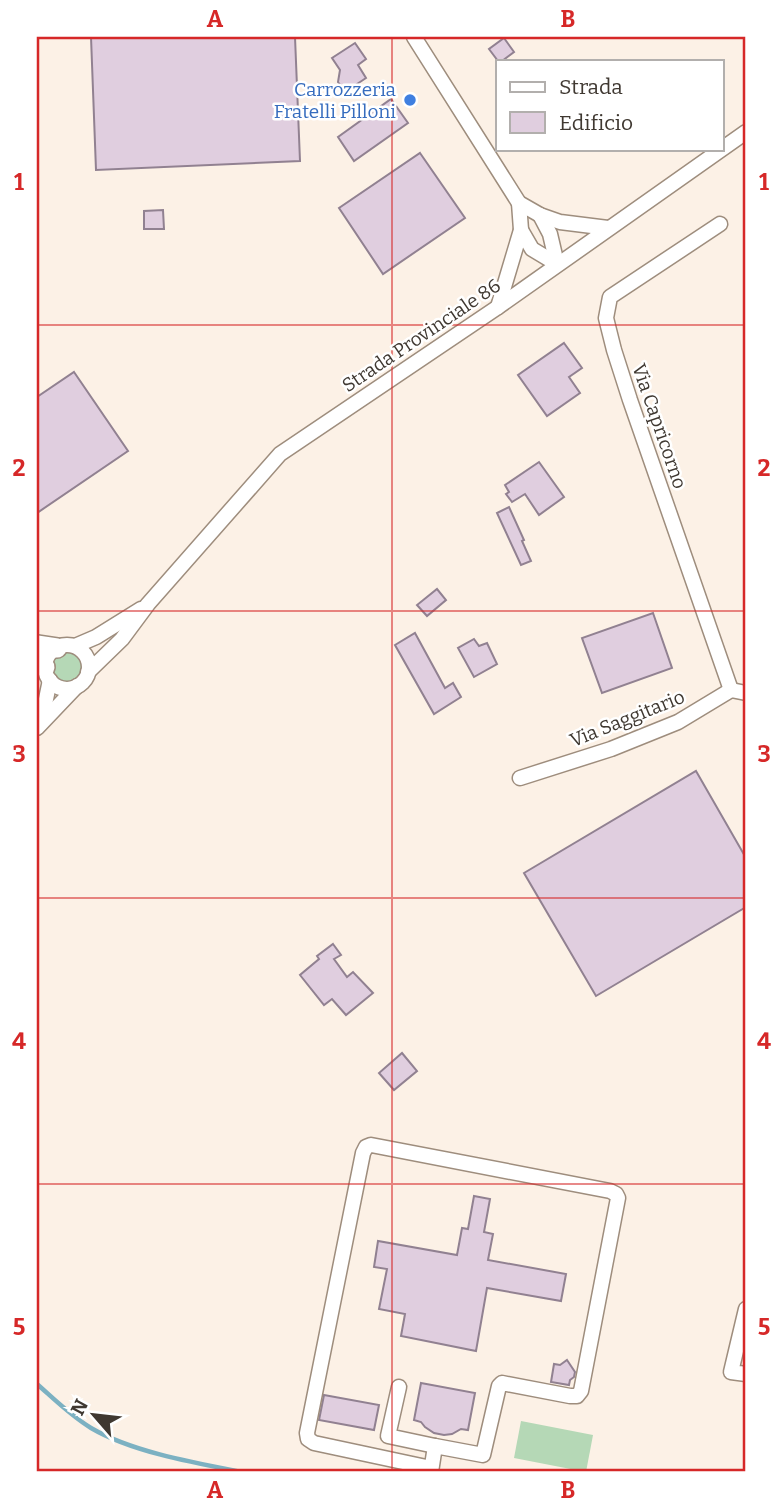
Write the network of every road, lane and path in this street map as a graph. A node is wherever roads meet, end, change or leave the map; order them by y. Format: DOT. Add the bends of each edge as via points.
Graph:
graph roads {
  1 [pos="414,37"];
  2 [pos="746,132"];
  3 [pos="724,147"];
  4 [pos="720,150"];
  5 [pos="519,203"];
  6 [pos="540,215"];
  7 [pos="720,224"];
  8 [pos="608,228"];
  9 [pos="521,230"];
  10 [pos="557,264"];
  11 [pos="498,307"];
  12 [pos="148,604"];
  13 [pos="37,645"];
  14 [pos="66,647"];
  15 [pos="44,668"];
  16 [pos="89,672"];
  17 [pos="77,687"];
  18 [pos="731,690"];
  19 [pos="746,694"];
  20 [pos="37,727"];
  21 [pos="520,778"];
  22 [pos="746,1309"];
  23 [pos="746,1374"];
  24 [pos="399,1387"];
  25 [pos="435,1446"];
  26 [pos="431,1470"];
  1 -- 5 [label="street"];
  2 -- 3 [label="street, Strada Provinciale 86"];
  4 -- 8 [label="street, Strada Provinciale 86"];
  5 -- 6 [label="street"];
  5 -- 9 [label="street"];
  6 -- 8 [label="street"];
  6 -- 10 [label="street" via="550,233"];
  7 -- 18 [label="street, Via Capricorno" via="610,297 606,318"];
  8 -- 10 [label="street, Strada Provinciale 86"];
  9 -- 10 [label="street" via="532,249"];
  9 -- 11 [label="street"];
  10 -- 11 [label="street, Strada Provinciale 86"];
  11 -- 12 [label="street, Strada Provinciale 86" via="280,454"];
  12 -- 14 [label="street, Strada Provinciale 86" via="96,637"];
  12 -- 16 [label="street, Strada Provinciale 86"];
  13 -- 14 [label="highway"];
  14 -- 15 [label="street" via="48,656"];
  14 -- 16 [label="street" via="85,654"];
  15 -- 17 [label="street" via="62,688"];
  15 -- 20 [label="street" via="45,704"];
  16 -- 17 [label="street"];
  17 -- 20 [label="street"];
  18 -- 19 [label="street"];
  18 -- 21 [label="street, Via Saggitario" via="678,722"];
  22 -- 23 [label="street" via="731,1372"];
  24 -- 25 [label="street" via="388,1436"];
  25 -- 26 [label="street"];
  25 -- 26 [label="street" via="483,1455 502,1383 577,1396 616,1194 366,1147 308,1439"];
}
